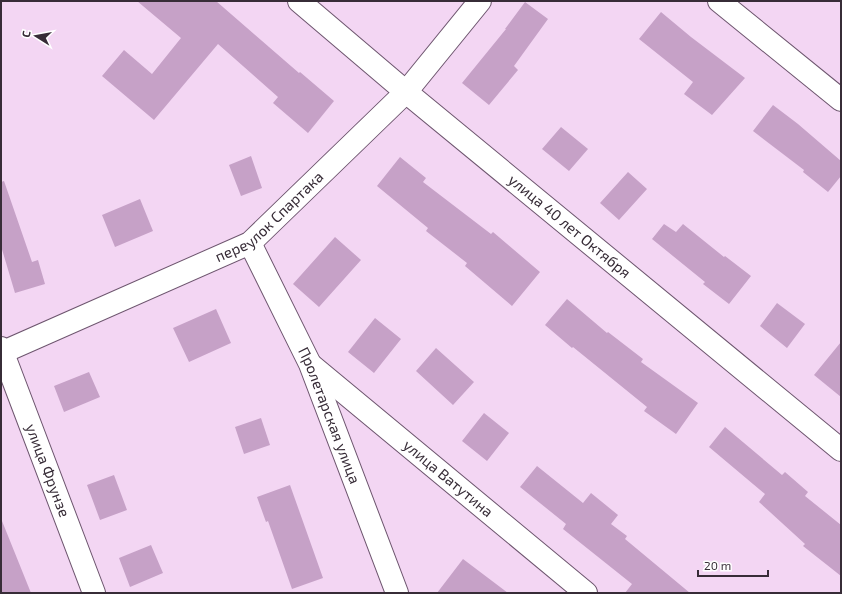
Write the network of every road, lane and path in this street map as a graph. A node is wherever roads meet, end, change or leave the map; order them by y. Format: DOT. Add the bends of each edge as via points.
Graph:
graph roads {
  1 [pos="299,1"];
  2 [pos="480,1"];
  3 [pos="719,1"];
  4 [pos="406,92"];
  5 [pos="841,100"];
  6 [pos="250,243"];
  7 [pos="1,351"];
  8 [pos="310,364"];
  9 [pos="841,450"];
  10 [pos="94,593"];
  11 [pos="397,593"];
  12 [pos="586,593"];
  1 -- 4 [label="street, улица 40 лет Октября"];
  2 -- 4 [label="street, переулок Спартака"];
  3 -- 5 [label="street"];
  4 -- 6 [label="street, переулок Спартака"];
  4 -- 9 [label="street, улица 40 лет Октября"];
  6 -- 7 [label="street, переулок Спартака"];
  6 -- 8 [label="street, Пролетарская улица"];
  7 -- 10 [label="street, улица Фрунзе"];
  8 -- 11 [label="street, Пролетарская улица"];
  8 -- 12 [label="street, улица Ватутина"];
}
